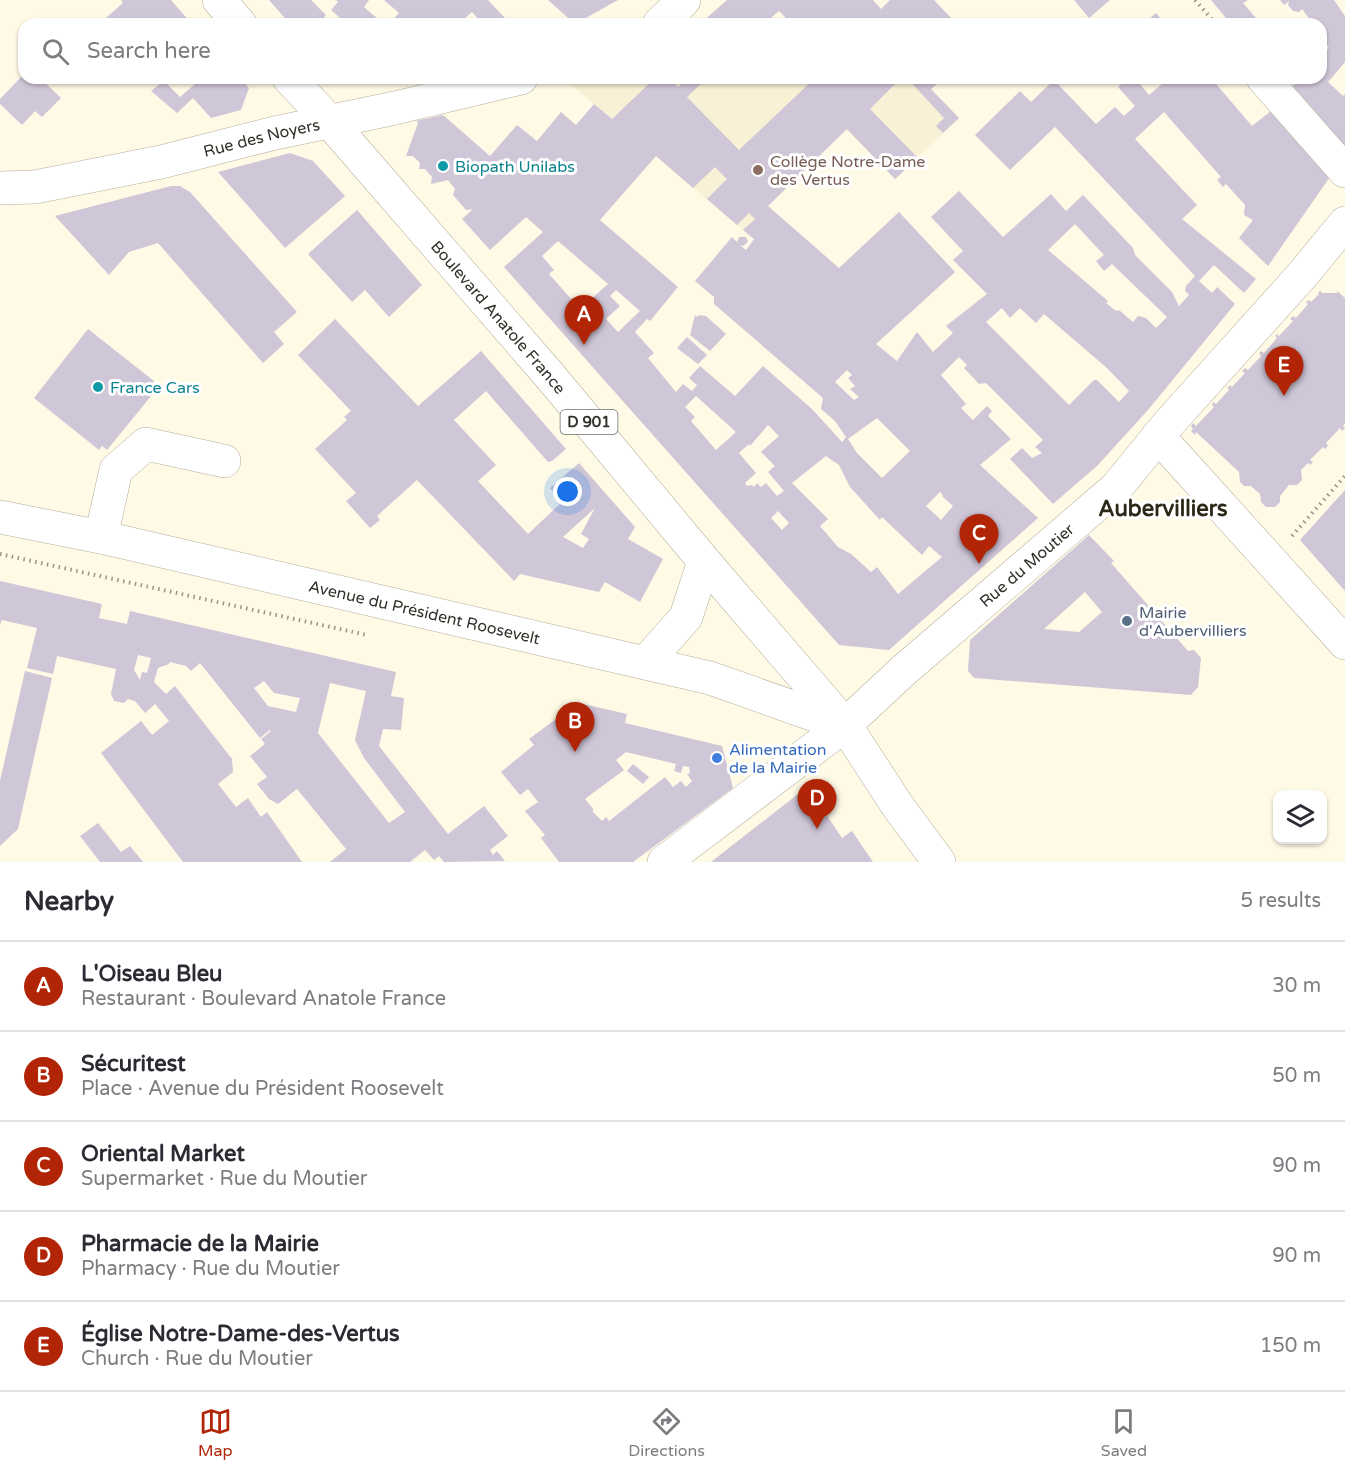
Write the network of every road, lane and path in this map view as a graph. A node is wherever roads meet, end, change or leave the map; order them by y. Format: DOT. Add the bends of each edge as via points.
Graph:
graph roads {
  1 [pos="219,0"];
  2 [pos="684,0"];
  3 [pos="1195,0"];
  4 [pos="235,18"];
  5 [pos="665,18"];
  6 [pos="1211,18"];
  7 [pos="295,84"];
  8 [pos="495,84"];
  9 [pos="1268,84"];
  10 [pos="330,122"];
  11 [pos="1345,171"];
  12 [pos="0,188"];
  13 [pos="1339,244"];
  14 [pos="1164,429"];
  15 [pos="224,460"];
  16 [pos="1345,476"];
  17 [pos="0,517"];
  18 [pos="101,537"];
  19 [pos="1270,560"];
  20 [pos="704,561"];
  21 [pos="1345,643"];
  22 [pos="645,663"];
  23 [pos="845,725"];
  24 [pos="664,862"];
  25 [pos="939,862"];
  1 -- 4 [label="main road"];
  2 -- 5 [label="main road"];
  3 -- 6 [label="path"];
  7 -- 10 [label="main road, Boulevard Anatole France / D 901"];
  8 -- 10 [label="main road, Rue des Noyers"];
  9 -- 11 [label="main road"];
  10 -- 12 [label="main road, Rue des Noyers" via="35,187"];
  10 -- 20 [label="main road, Boulevard Anatole France / D 901"];
  13 -- 14 [label="main road, Rue du Moutier"];
  14 -- 19 [label="main road"];
  14 -- 23 [label="main road, Rue du Moutier" via="1116,488"];
  15 -- 18 [label="main road" via="146,444 116,470"];
  16 -- 19 [label="path"];
  17 -- 18 [label="main road, Avenue du Président Roosevelt"];
  18 -- 22 [label="main road, Avenue du Président Roosevelt"];
  19 -- 21 [label="main road"];
  20 -- 22 [label="main road" via="686,617"];
  20 -- 23 [label="main road, Boulevard Anatole France / D 901"];
  22 -- 23 [label="main road, Avenue du Président Roosevelt" via="721,680"];
  23 -- 24 [label="main road, Rue du Moutier"];
  23 -- 25 [label="main road, D 901"];
}
